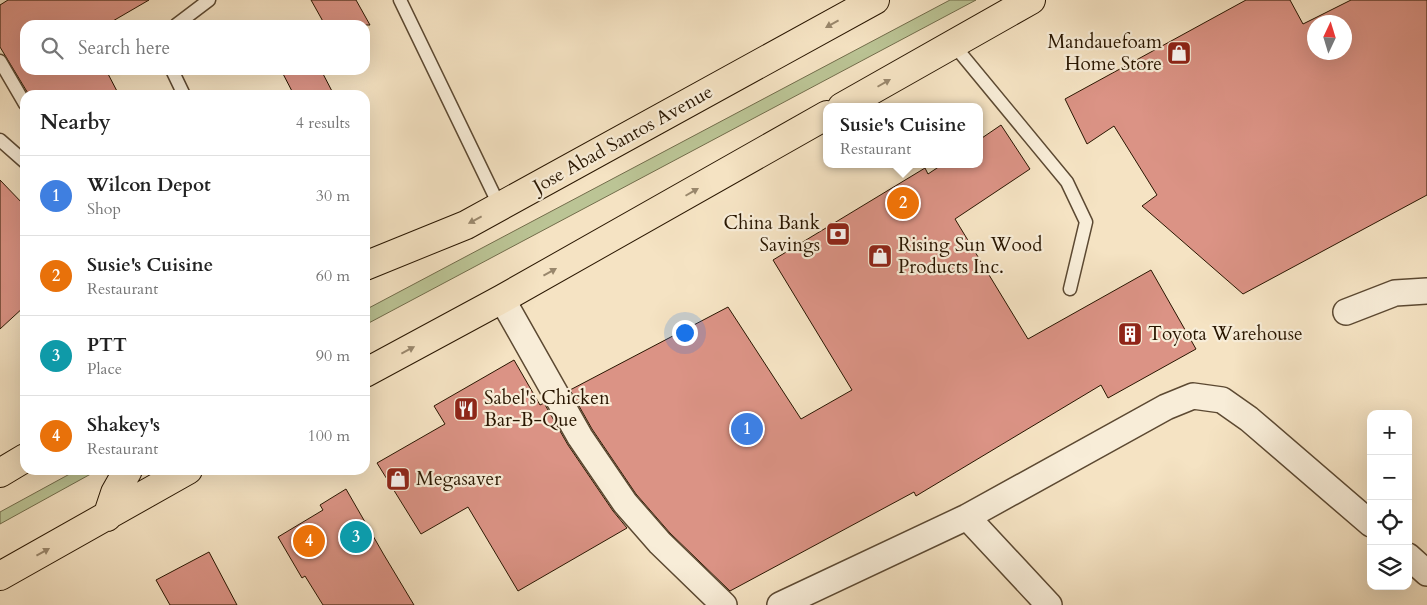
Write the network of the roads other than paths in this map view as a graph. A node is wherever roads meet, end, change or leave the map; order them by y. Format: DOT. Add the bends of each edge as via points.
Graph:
graph roads {
  1 [pos="208,0"];
  2 [pos="400,0"];
  3 [pos="875,0"];
  4 [pos="1031,0"];
  5 [pos="182,20"];
  6 [pos="953,44"];
  7 [pos="0,61"];
  8 [pos="174,75"];
  9 [pos="182,90"];
  10 [pos="20,95"];
  11 [pos="849,103"];
  12 [pos="823,117"];
  13 [pos="0,140"];
  14 [pos="20,158"];
  15 [pos="500,207"];
  16 [pos="370,264"];
  17 [pos="1070,289"];
  18 [pos="1427,291"];
  19 [pos="502,299"];
  20 [pos="1346,312"];
  21 [pos="370,370"];
  22 [pos="20,461"];
  23 [pos="0,473"];
  24 [pos="125,475"];
  25 [pos="179,475"];
  26 [pos="107,517"];
  27 [pos="967,517"];
  28 [pos="1367,521"];
  29 [pos="1412,559"];
  30 [pos="1427,572"];
  31 [pos="0,576"];
  32 [pos="724,605"];
  33 [pos="780,605"];
  34 [pos="1049,605"];
  1 -- 5 [label="lane"];
  2 -- 15 [label="lane"];
  3 -- 15 [label="highway, Jose Abad Santos Avenue, one-way"];
  4 -- 6 [label="highway"];
  11 -- 6 [label="highway, one-way"];
  6 -- 17 [label="lane" via="1071,190 1086,222"];
  7 -- 10 [label="lane"];
  8 -- 9 [label="lane"];
  19 -- 12 [label="highway, one-way"];
  13 -- 14 [label="lane"];
  15 -- 16 [label="highway, Jose Abad Santos Avenue, one-way" via="466,225"];
  18 -- 20 [label="street" via="1395,293"];
  21 -- 19 [label="highway, one-way"];
  19 -- 32 [label="street" via="580,437 625,503 660,543"];
  22 -- 23 [label="highway"];
  24 -- 26 [label="highway" via="114,492"];
  25 -- 26 [label="highway"];
  31 -- 26 [label="highway, one-way"];
  27 -- 28 [label="street" via="1166,407 1193,396 1222,400 1249,419"];
  27 -- 33 [label="street"];
  27 -- 34 [label="street"];
  29 -- 30 [label="street"];
}
